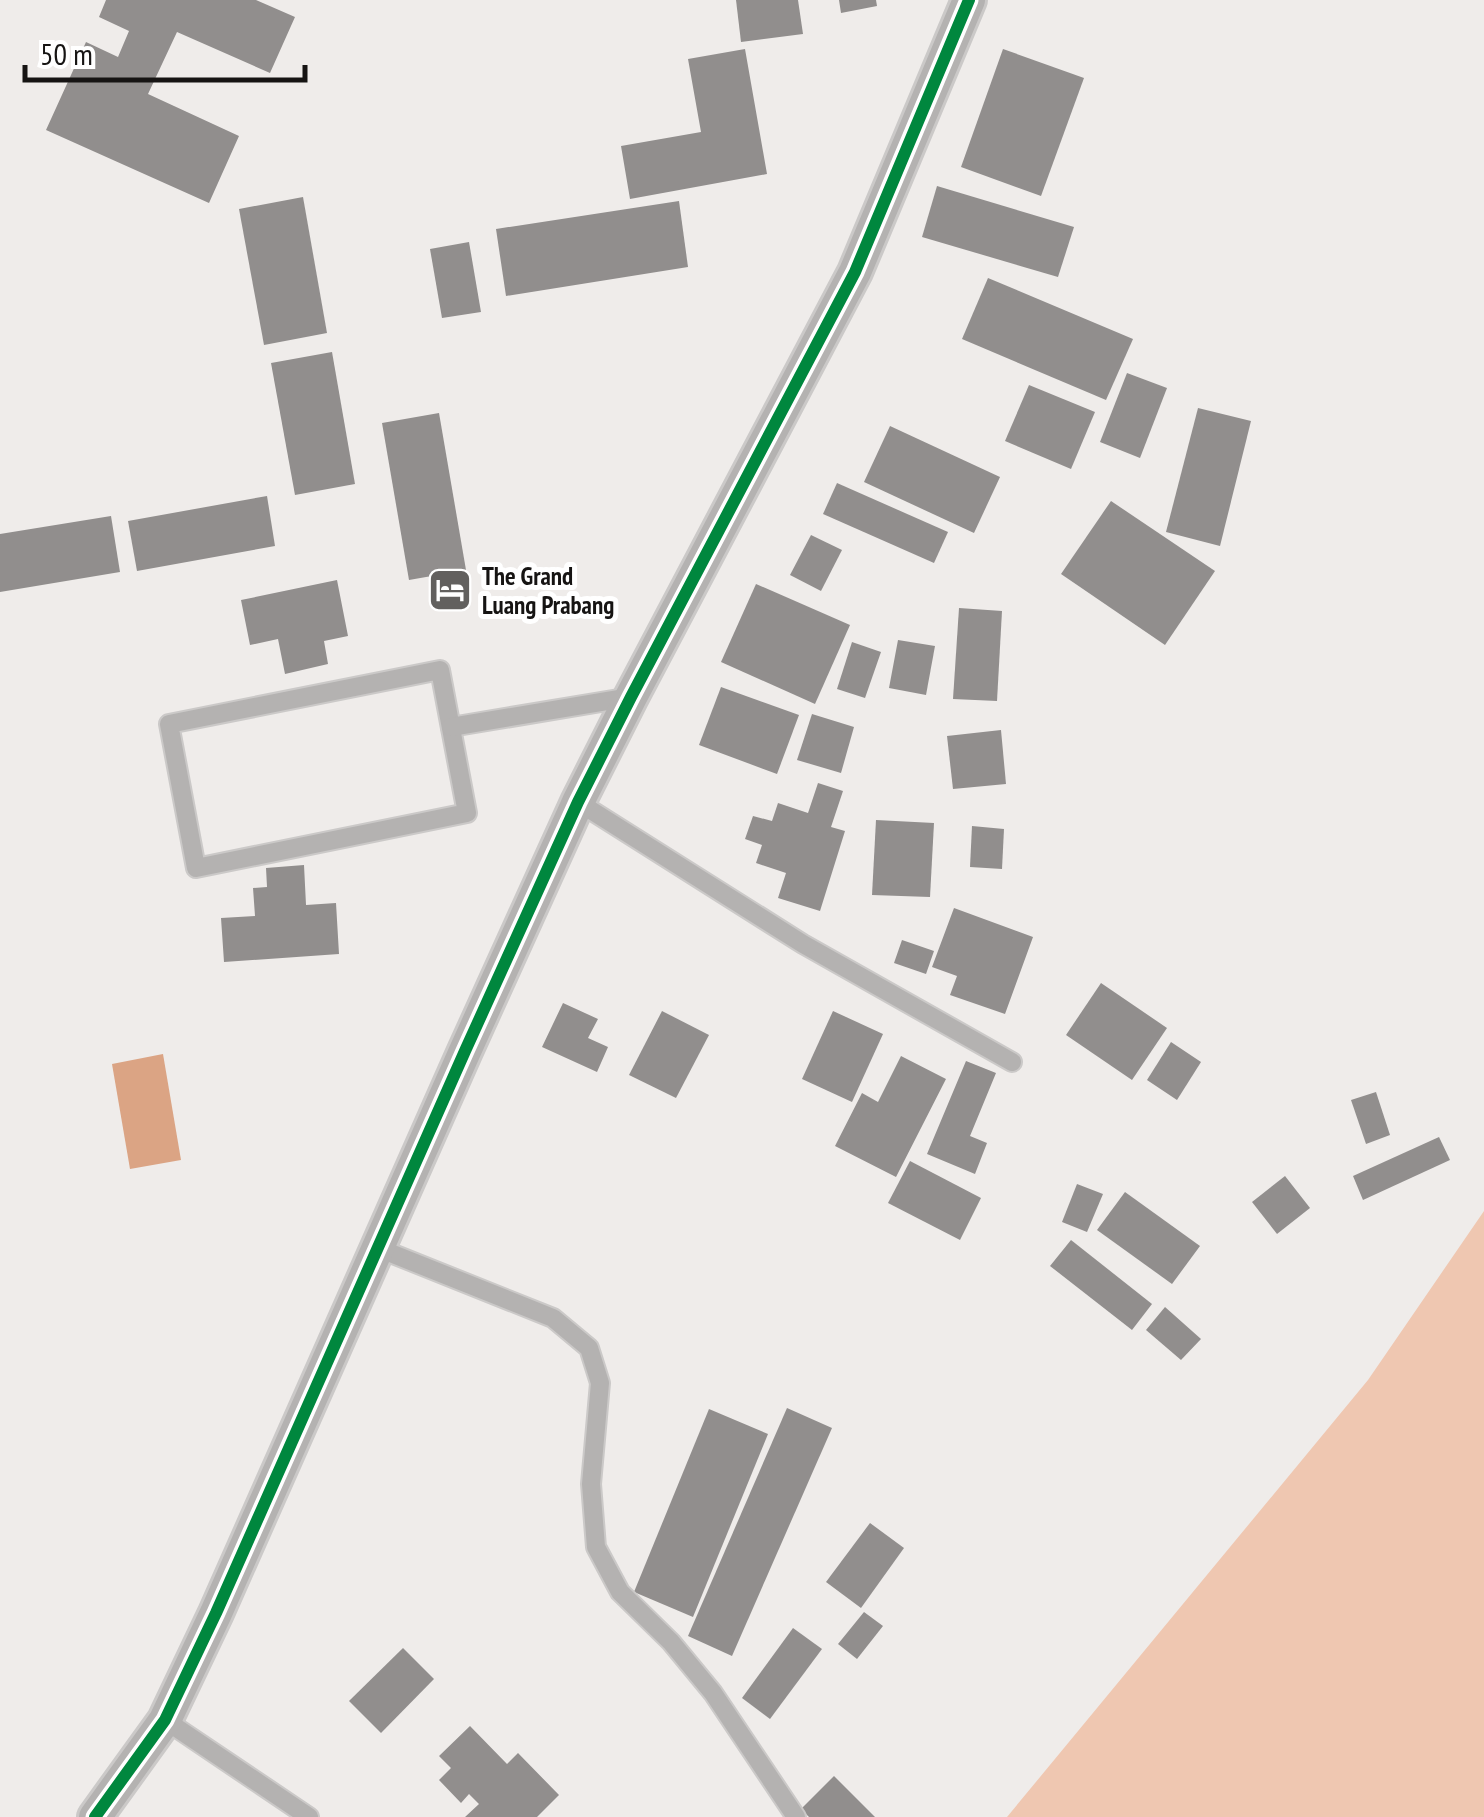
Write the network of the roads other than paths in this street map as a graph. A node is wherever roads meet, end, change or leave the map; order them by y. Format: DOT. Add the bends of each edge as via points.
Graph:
graph roads {
  1 [pos="969,0"];
  2 [pos="630,698"];
  3 [pos="450,727"];
  4 [pos="578,802"];
  5 [pos="1012,1062"];
  6 [pos="378,1248"];
  7 [pos="165,1720"];
  8 [pos="96,1817"];
  9 [pos="309,1817"];
  10 [pos="796,1817"];
  1 -- 2 [label="street" via="854,272"];
  2 -- 3 [label="lane"];
  2 -- 4 [label="street"];
  3 -- 3 [label="lane" via="467,813 196,868 169,724 440,670"];
  4 -- 5 [label="lane" via="803,944"];
  4 -- 6 [label="street"];
  6 -- 7 [label="street"];
  6 -- 10 [label="lane" via="552,1318 589,1348 600,1383 591,1484 596,1547 620,1592 713,1693"];
  7 -- 8 [label="street"];
  7 -- 9 [label="lane"];
}
